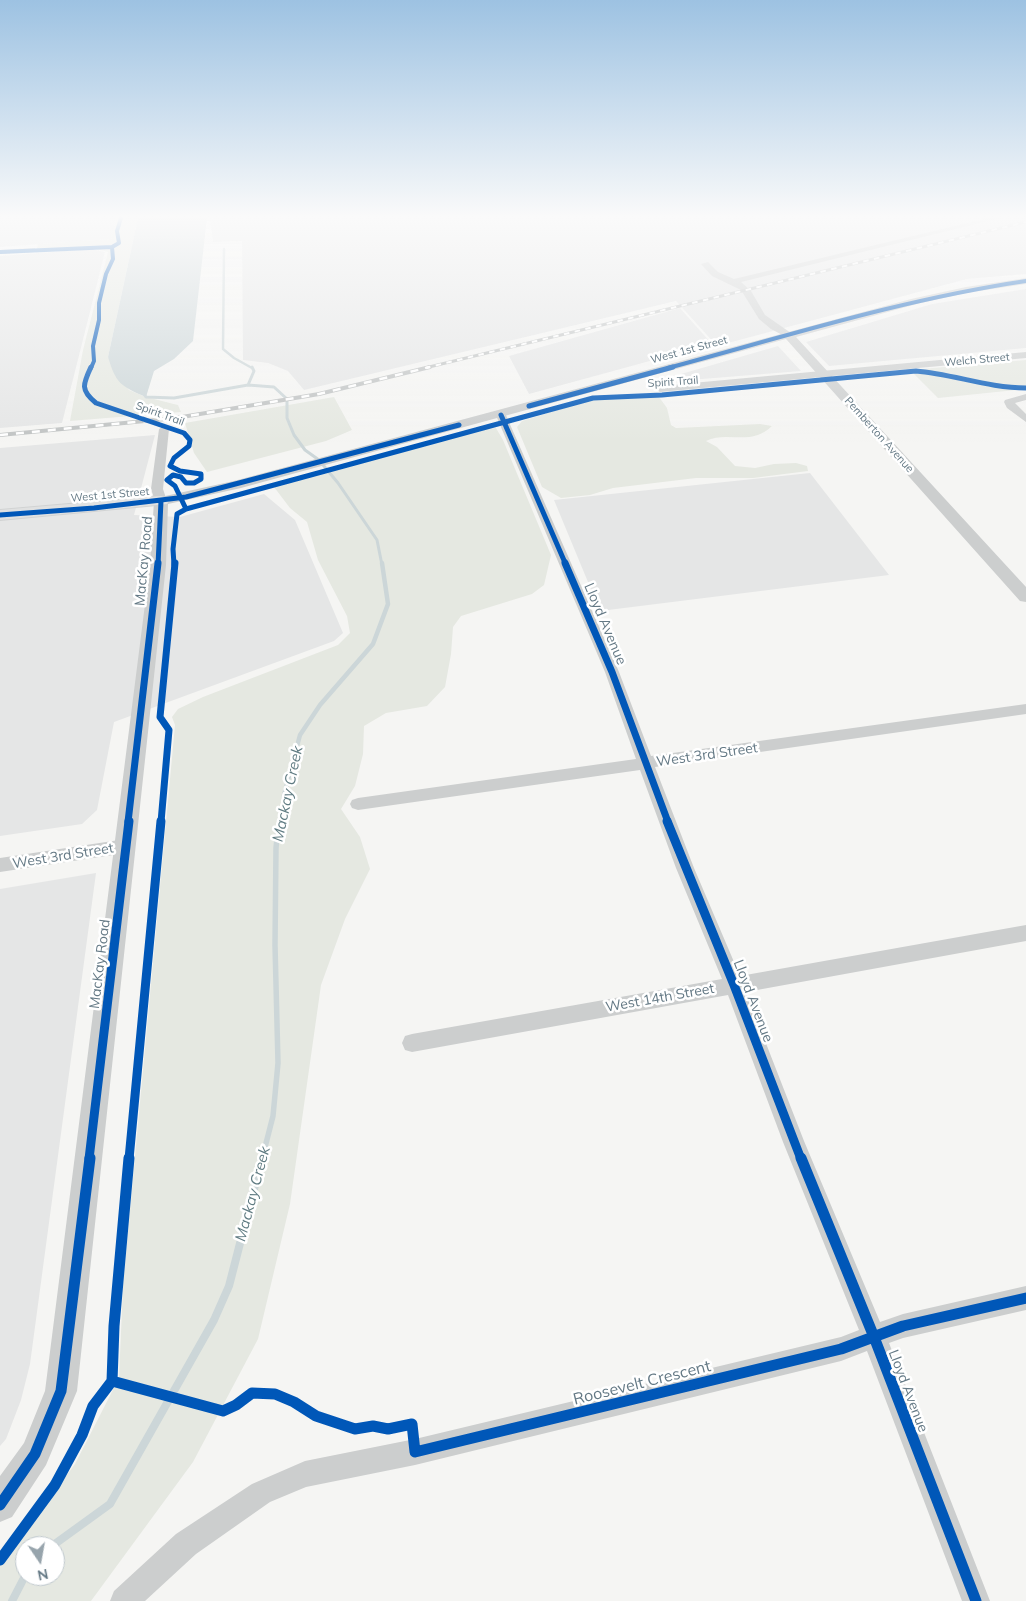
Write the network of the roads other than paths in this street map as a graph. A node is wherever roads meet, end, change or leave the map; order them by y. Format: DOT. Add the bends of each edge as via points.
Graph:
graph roads {
  1 [pos="749,293"];
  2 [pos="951,293"];
  3 [pos="788,335"];
  4 [pos="1026,355"];
  5 [pos="823,373"];
  6 [pos="660,389"];
  7 [pos="1026,397"];
  8 [pos="500,413"];
  9 [pos="1026,419"];
  10 [pos="164,429"];
  11 [pos="161,501"];
  12 [pos="0,516"];
  13 [pos="1026,597"];
  14 [pos="1026,709"];
  15 [pos="645,764"];
  16 [pos="358,804"];
  17 [pos="126,846"];
  18 [pos="0,865"];
  19 [pos="1026,933"];
  20 [pos="734,985"];
  21 [pos="412,1043"];
  22 [pos="1026,1298"];
  23 [pos="874,1337"];
  24 [pos="0,1505"];
  25 [pos="124,1601"];
  26 [pos="976,1601"];
  1 -- 3 [label="street, Pemberton Avenue" via="756,309 772,326"];
  2 -- 3 [label="street, West 1st Street"];
  3 -- 5 [label="street, Pemberton Avenue"];
  3 -- 8 [label="street, West 1st Street"];
  4 -- 5 [label="street, Welch Street"];
  5 -- 6 [label="street, Welch Street"];
  5 -- 13 [label="street, Pemberton Avenue"];
  7 -- 9 [label="street" via="1009,402"];
  8 -- 11 [label="street, West 1st Street" via="236,485"];
  8 -- 15 [label="street, Lloyd Avenue" via="612,672"];
  10 -- 11 [label="street, MacKay Road" via="158,488"];
  11 -- 12 [label="main road, West 1st Street"];
  11 -- 17 [label="street, MacKay Road" via="158,565"];
  14 -- 15 [label="street, West 3rd Street"];
  15 -- 16 [label="street, West 3rd Street"];
  15 -- 20 [label="street, Lloyd Avenue"];
  17 -- 18 [label="street, West 3rd Street"];
  17 -- 24 [label="street, MacKay Road" via="61,1391 35,1454"];
  19 -- 20 [label="street, West 14th Street"];
  20 -- 21 [label="street, West 14th Street"];
  20 -- 23 [label="street, Lloyd Avenue"];
  22 -- 23 [label="street" via="904,1326"];
  23 -- 25 [label="street, Roosevelt Crescent" via="841,1349 437,1446 305,1474 261,1493 186,1544"];
  23 -- 26 [label="street, Lloyd Avenue"];
}
